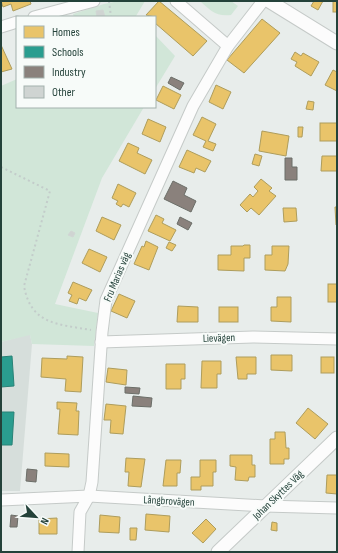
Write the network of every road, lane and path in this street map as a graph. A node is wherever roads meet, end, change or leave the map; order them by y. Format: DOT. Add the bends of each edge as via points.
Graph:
graph roads {
  1 [pos="94,1"];
  2 [pos="109,1"];
  3 [pos="176,1"];
  4 [pos="263,1"];
  5 [pos="269,1"];
  6 [pos="38,16"];
  7 [pos="111,16"];
  8 [pos="16,22"];
  9 [pos="1,28"];
  10 [pos="337,43"];
  11 [pos="228,46"];
  12 [pos="1,167"];
  13 [pos="102,337"];
  14 [pos="337,339"];
  15 [pos="337,438"];
  16 [pos="89,496"];
  17 [pos="1,500"];
  18 [pos="265,506"];
  19 [pos="337,508"];
  20 [pos="78,552"];
  21 [pos="218,552"];
  1 -- 6 [label="street"];
  2 -- 7 [label="path"];
  3 -- 11 [label="street"];
  4 -- 11 [label="street, Fru Marias väg"];
  5 -- 10 [label="street"];
  8 -- 9 [label="street"];
  11 -- 13 [label="street, Fru Marias väg" via="193,106 106,300"];
  12 -- 13 [label="path" via="50,191 24,286 27,300 35,312 48,322"];
  13 -- 14 [label="street, Lievägen"];
  13 -- 16 [label="street, Fru Marias väg"];
  15 -- 18 [label="street, Johan Skyttes Väg"];
  16 -- 17 [label="street, Långbrovägen"];
  16 -- 18 [label="street, Långbrovägen"];
  16 -- 20 [label="street, Fru Marias väg" via="80,512"];
  18 -- 19 [label="street, Långbrovägen"];
  18 -- 21 [label="street, Johan Skyttes Väg"];
}
